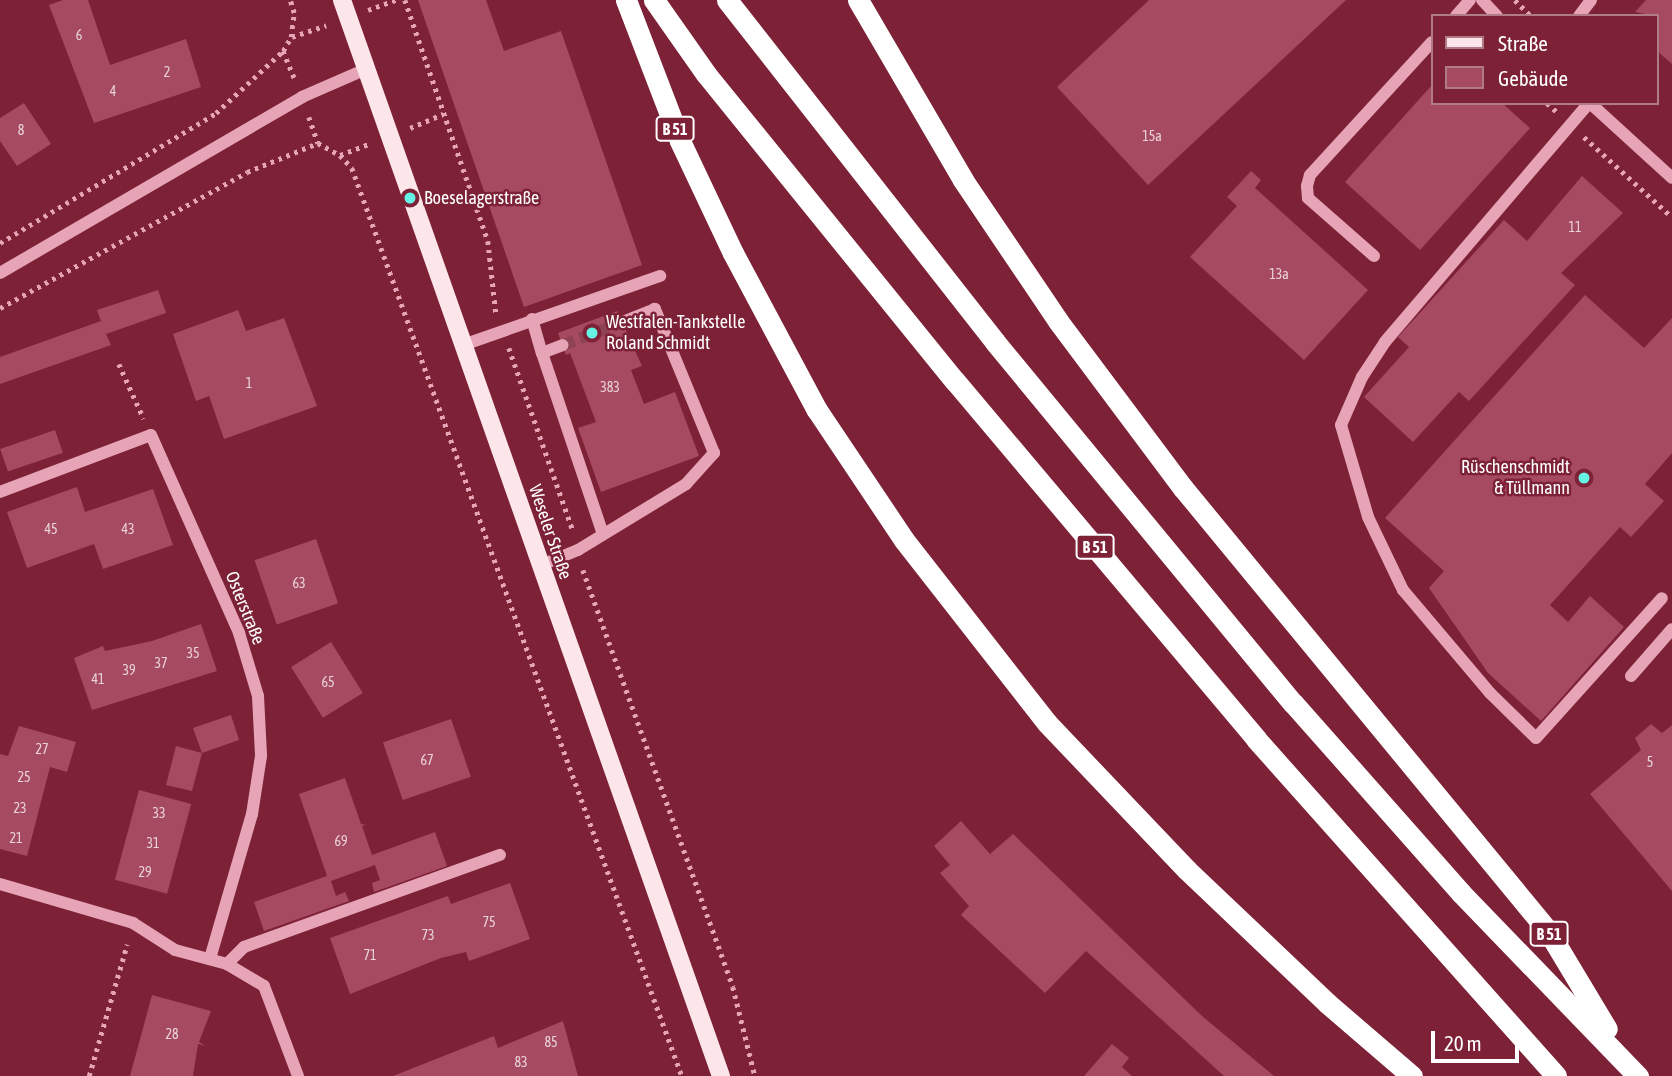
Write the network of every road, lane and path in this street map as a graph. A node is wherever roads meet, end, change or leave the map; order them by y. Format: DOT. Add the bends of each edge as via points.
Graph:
graph roads {
  1 [pos="290,0"];
  2 [pos="342,0"];
  3 [pos="405,0"];
  4 [pos="626,0"];
  5 [pos="654,0"];
  6 [pos="727,0"];
  7 [pos="859,0"];
  8 [pos="1470,0"];
  9 [pos="1482,0"];
  10 [pos="1515,0"];
  11 [pos="1458,14"];
  12 [pos="1495,14"];
  13 [pos="1529,14"];
  14 [pos="1430,44"];
  15 [pos="283,51"];
  16 [pos="366,69"];
  17 [pos="302,97"];
  18 [pos="1549,105"];
  19 [pos="1588,105"];
  20 [pos="1592,105"];
  21 [pos="443,114"];
  22 [pos="1571,125"];
  23 [pos="408,129"];
  24 [pos="317,143"];
  25 [pos="371,143"];
  26 [pos="340,155"];
  27 [pos="1672,178"];
  28 [pos="1672,217"];
  29 [pos="0,243"];
  30 [pos="1374,256"];
  31 [pos="0,273"];
  32 [pos="660,276"];
  33 [pos="0,308"];
  34 [pos="532,319"];
  35 [pos="621,323"];
  36 [pos="502,330"];
  37 [pos="463,345"];
  38 [pos="563,345"];
  39 [pos="542,353"];
  40 [pos="119,364"];
  41 [pos="151,435"];
  42 [pos="0,492"];
  43 [pos="603,534"];
  44 [pos="578,550"];
  45 [pos="539,566"];
  46 [pos="1662,598"];
  47 [pos="1672,629"];
  48 [pos="1631,676"];
  49 [pos="500,855"];
  50 [pos="0,884"];
  51 [pos="133,923"];
  52 [pos="210,959"];
  53 [pos="227,964"];
  54 [pos="1632,1069"];
  55 [pos="89,1076"];
  56 [pos="298,1076"];
  57 [pos="681,1076"];
  58 [pos="721,1076"];
  59 [pos="755,1076"];
  60 [pos="1412,1076"];
  61 [pos="1556,1076"];
  1 -- 15 [label="path" via="294,13 291,37"];
  2 -- 16 [label="main road, Weseler Straße"];
  3 -- 21 [label="path"];
  4 -- 60 [label="highway, B 51" via="680,141 733,253 817,410 904,540 1047,723 1187,870 1327,1003"];
  5 -- 61 [label="highway, B 51" via="706,74 1229,707"];
  6 -- 54 [label="highway, B 51" via="995,342 1293,703 1461,893"];
  7 -- 54 [label="highway, B 51" via="963,180 1058,321 1183,488 1548,931"];
  8 -- 11 [label="street"];
  9 -- 12 [label="street"];
  10 -- 13 [label="path"];
  14 -- 30 [label="street" via="1310,175 1308,198"];
  15 -- 17 [label="path"];
  15 -- 29 [label="path" via="216,113"];
  16 -- 17 [label="street"];
  16 -- 37 [label="main road, Weseler Straße"];
  17 -- 24 [label="path"];
  17 -- 31 [label="street"];
  18 -- 22 [label="path"];
  19 -- 22 [label="street"];
  20 -- 27 [label="street"];
  21 -- 23 [label="path"];
  21 -- 36 [label="path" via="488,241 494,307"];
  22 -- 28 [label="path"];
  22 -- 46 [label="street" via="1385,342 1362,377 1340,425 1368,517 1403,590 1490,693 1536,738"];
  24 -- 26 [label="path"];
  24 -- 33 [label="path" via="247,172"];
  25 -- 26 [label="path"];
  26 -- 57 [label="path" via="352,168"];
  32 -- 34 [label="street"];
  34 -- 36 [label="street"];
  34 -- 39 [label="street"];
  35 -- 43 [label="street" via="655,309 714,453 686,484"];
  36 -- 37 [label="street"];
  36 -- 44 [label="path"];
  37 -- 45 [label="main road, Weseler Straße"];
  38 -- 39 [label="street"];
  39 -- 43 [label="street"];
  40 -- 41 [label="path"];
  41 -- 42 [label="street"];
  41 -- 52 [label="street, Osterstraße" via="239,634 258,696 261,756 252,814"];
  43 -- 44 [label="street"];
  44 -- 45 [label="street"];
  44 -- 59 [label="path" via="733,987"];
  45 -- 58 [label="main road, Weseler Straße"];
  47 -- 48 [label="street"];
  49 -- 53 [label="street" via="244,947"];
  50 -- 51 [label="street"];
  51 -- 52 [label="street" via="175,950"];
  51 -- 55 [label="path"];
  52 -- 53 [label="street"];
  53 -- 56 [label="street" via="264,986"];
}
